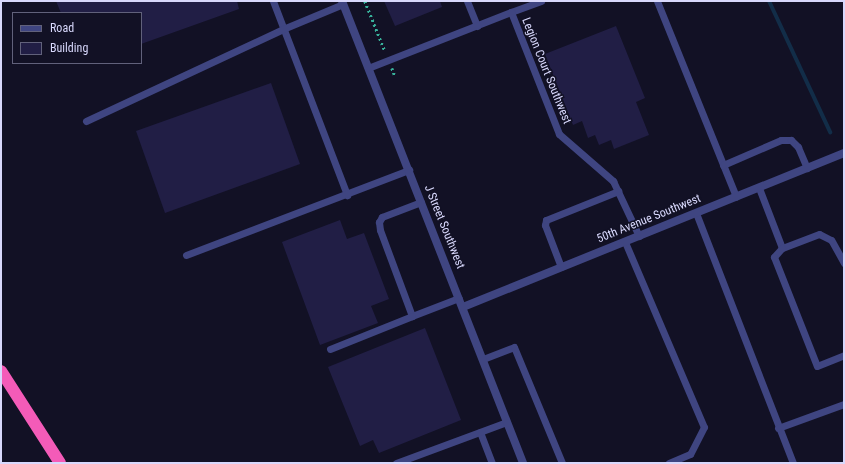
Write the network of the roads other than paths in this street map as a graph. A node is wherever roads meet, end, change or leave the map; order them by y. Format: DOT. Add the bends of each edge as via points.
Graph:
graph roads {
  1 [pos="273,1"];
  2 [pos="467,1"];
  3 [pos="541,1"];
  4 [pos="657,1"];
  5 [pos="342,2"];
  6 [pos="511,12"];
  7 [pos="477,26"];
  8 [pos="283,29"];
  9 [pos="368,68"];
  10 [pos="86,121"];
  11 [pos="844,154"];
  12 [pos="723,165"];
  13 [pos="807,168"];
  14 [pos="409,170"];
  15 [pos="759,188"];
  16 [pos="618,191"];
  17 [pos="347,195"];
  18 [pos="736,197"];
  19 [pos="421,202"];
  20 [pos="696,213"];
  21 [pos="639,236"];
  22 [pos="625,242"];
  23 [pos="782,248"];
  24 [pos="186,255"];
  25 [pos="844,263"];
  26 [pos="562,267"];
  27 [pos="459,298"];
  28 [pos="463,307"];
  29 [pos="412,316"];
  30 [pos="330,349"];
  31 [pos="844,355"];
  32 [pos="483,359"];
  33 [pos="1,370"];
  34 [pos="844,404"];
  35 [pos="507,422"];
  36 [pos="778,428"];
  37 [pos="480,432"];
  38 [pos="60,463"];
  39 [pos="396,463"];
  40 [pos="492,463"];
  41 [pos="523,463"];
  42 [pos="562,463"];
  43 [pos="668,463"];
  44 [pos="792,463"];
  1 -- 8 [label="lane"];
  2 -- 7 [label="lane"];
  3 -- 6 [label="lane"];
  4 -- 12 [label="lane"];
  5 -- 8 [label="lane"];
  5 -- 9 [label="street, J Street Southwest"];
  6 -- 7 [label="lane, Legion Court Southwest"];
  6 -- 16 [label="lane, Legion Court Southwest" via="559,134 613,181"];
  7 -- 9 [label="lane, Legion Court Southwest"];
  8 -- 10 [label="lane"];
  8 -- 17 [label="lane"];
  9 -- 14 [label="street, J Street Southwest"];
  11 -- 13 [label="street, 50th Avenue Southwest"];
  12 -- 13 [label="lane" via="781,140 791,140 798,147"];
  12 -- 18 [label="lane"];
  13 -- 15 [label="street, 50th Avenue Southwest"];
  14 -- 17 [label="lane"];
  14 -- 19 [label="street, J Street Southwest"];
  15 -- 18 [label="street, 50th Avenue Southwest"];
  15 -- 23 [label="lane"];
  16 -- 21 [label="lane, Legion Court Southwest"];
  16 -- 26 [label="lane" via="546,220 545,225"];
  17 -- 24 [label="lane"];
  18 -- 20 [label="street, 50th Avenue Southwest"];
  19 -- 27 [label="street, J Street Southwest"];
  19 -- 29 [label="lane" via="382,217 379,222"];
  20 -- 21 [label="street, 50th Avenue Southwest"];
  20 -- 36 [label="lane"];
  21 -- 22 [label="street, 50th Avenue Southwest"];
  22 -- 26 [label="street, 50th Avenue Southwest"];
  22 -- 43 [label="lane" via="704,427 690,454"];
  23 -- 25 [label="lane" via="819,234 831,240"];
  23 -- 31 [label="lane" via="774,257 817,366"];
  26 -- 28 [label="street, 50th Avenue Southwest"];
  27 -- 28 [label="street, J Street Southwest"];
  27 -- 29 [label="lane"];
  28 -- 32 [label="street, J Street Southwest"];
  29 -- 30 [label="lane"];
  32 -- 35 [label="street, J Street Southwest"];
  32 -- 42 [label="lane" via="514,347"];
  33 -- 38 [label="highway"];
  34 -- 36 [label="lane"];
  35 -- 37 [label="lane"];
  35 -- 41 [label="street, J Street Southwest"];
  36 -- 44 [label="lane"];
  37 -- 39 [label="lane"];
  37 -- 40 [label="lane"];
}
